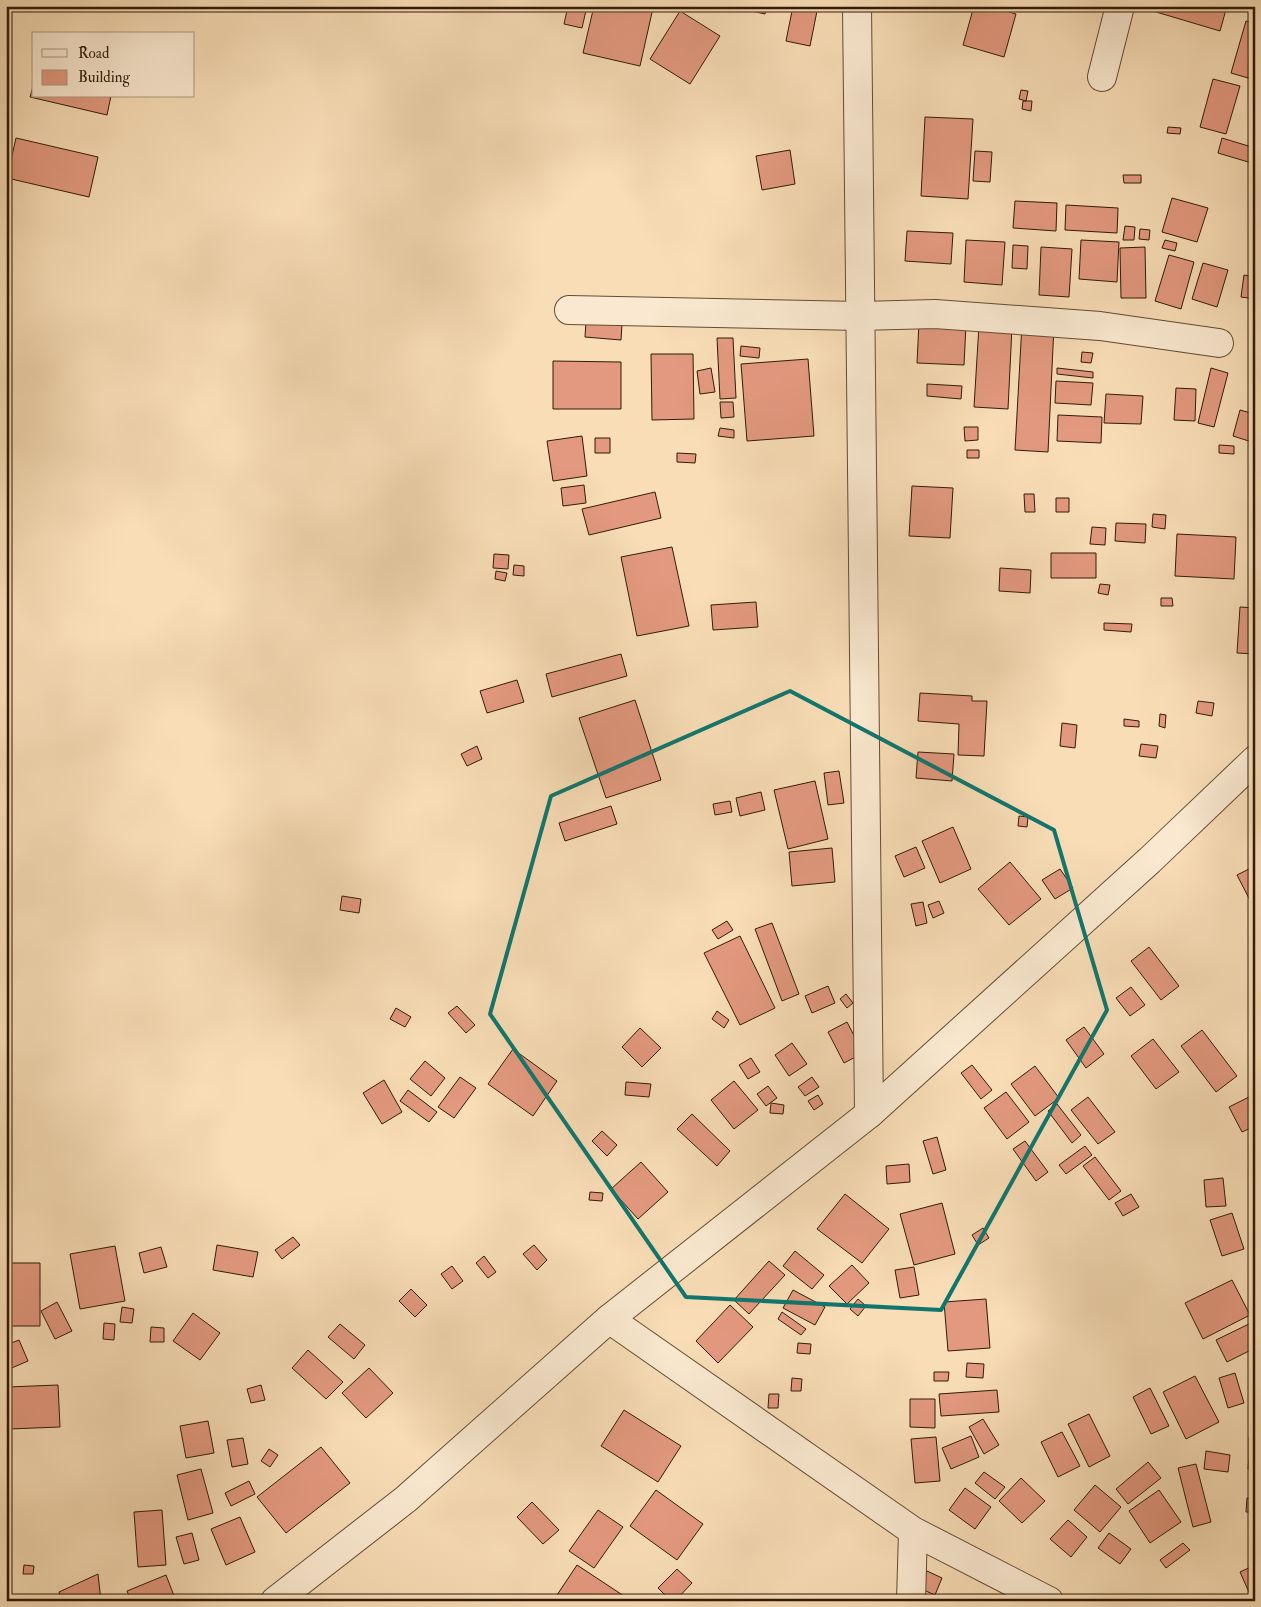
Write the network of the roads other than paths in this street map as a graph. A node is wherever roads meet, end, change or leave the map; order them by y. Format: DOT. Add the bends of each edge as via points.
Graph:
graph roads {
  1 [pos="857,6"];
  2 [pos="1120,6"];
  3 [pos="1102,77"];
  4 [pos="568,310"];
  5 [pos="860,316"];
  6 [pos="1219,342"];
  7 [pos="1255,760"];
  8 [pos="869,1114"];
  9 [pos="609,1318"];
  10 [pos="914,1531"];
  11 [pos="274,1601"];
  12 [pos="911,1601"];
  13 [pos="1049,1601"];
  1 -- 5 [label="street"];
  2 -- 3 [label="street"];
  4 -- 5 [label="street"];
  5 -- 6 [label="street" via="935,314 1022,319"];
  5 -- 8 [label="street"];
  7 -- 8 [label="street" via="1150,860"];
  8 -- 9 [label="street"];
  9 -- 10 [label="street"];
  9 -- 11 [label="street" via="406,1499"];
  10 -- 12 [label="street"];
  10 -- 13 [label="street"];
}
